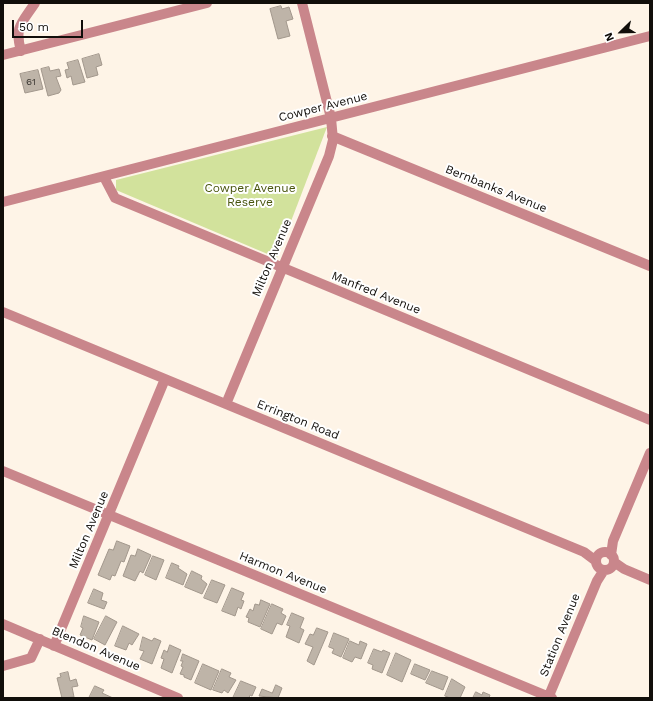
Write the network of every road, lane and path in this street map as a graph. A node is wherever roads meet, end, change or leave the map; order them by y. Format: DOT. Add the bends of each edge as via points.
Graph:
graph roads {
  1 [pos="35,3"];
  2 [pos="207,3"];
  3 [pos="302,3"];
  4 [pos="650,36"];
  5 [pos="22,50"];
  6 [pos="3,55"];
  7 [pos="331,118"];
  8 [pos="332,136"];
  9 [pos="104,177"];
  10 [pos="3,202"];
  11 [pos="650,266"];
  12 [pos="282,268"];
  13 [pos="3,312"];
  14 [pos="165,379"];
  15 [pos="226,404"];
  16 [pos="650,420"];
  17 [pos="650,453"];
  18 [pos="3,471"];
  19 [pos="108,515"];
  20 [pos="605,561"];
  21 [pos="650,580"];
  22 [pos="3,624"];
  23 [pos="40,639"];
  24 [pos="54,646"];
  25 [pos="3,666"];
  26 [pos="178,698"];
  27 [pos="550,698"];
  1 -- 5 [label="street" via="18,29 17,36"];
  2 -- 5 [label="street"];
  3 -- 7 [label="street, Milton Avenue"];
  4 -- 7 [label="street, Cowper Avenue"];
  5 -- 6 [label="street"];
  7 -- 8 [label="street, Milton Avenue"];
  7 -- 9 [label="street, Cowper Avenue"];
  8 -- 11 [label="street, Bernbanks Avenue"];
  8 -- 12 [label="street, Milton Avenue" via="329,156"];
  9 -- 10 [label="street, Cowper Avenue"];
  9 -- 12 [label="street, Manfred Avenue" via="115,198"];
  12 -- 15 [label="street, Milton Avenue"];
  12 -- 16 [label="street, Manfred Avenue"];
  13 -- 14 [label="street, Errington Road"];
  14 -- 15 [label="street, Errington Road"];
  14 -- 19 [label="street, Milton Avenue"];
  15 -- 20 [label="street, Errington Road"];
  17 -- 20 [label="street, Station Avenue"];
  18 -- 19 [label="street, Harmon Avenue"];
  19 -- 24 [label="street, Milton Avenue"];
  19 -- 27 [label="street, Harmon Avenue"];
  20 -- 21 [label="street, Errington Road"];
  20 -- 27 [label="street, Station Avenue"];
  22 -- 23 [label="street, Blendon Avenue"];
  23 -- 24 [label="street, Blendon Avenue"];
  23 -- 25 [label="street" via="31,658"];
  24 -- 26 [label="street, Blendon Avenue"];
}
